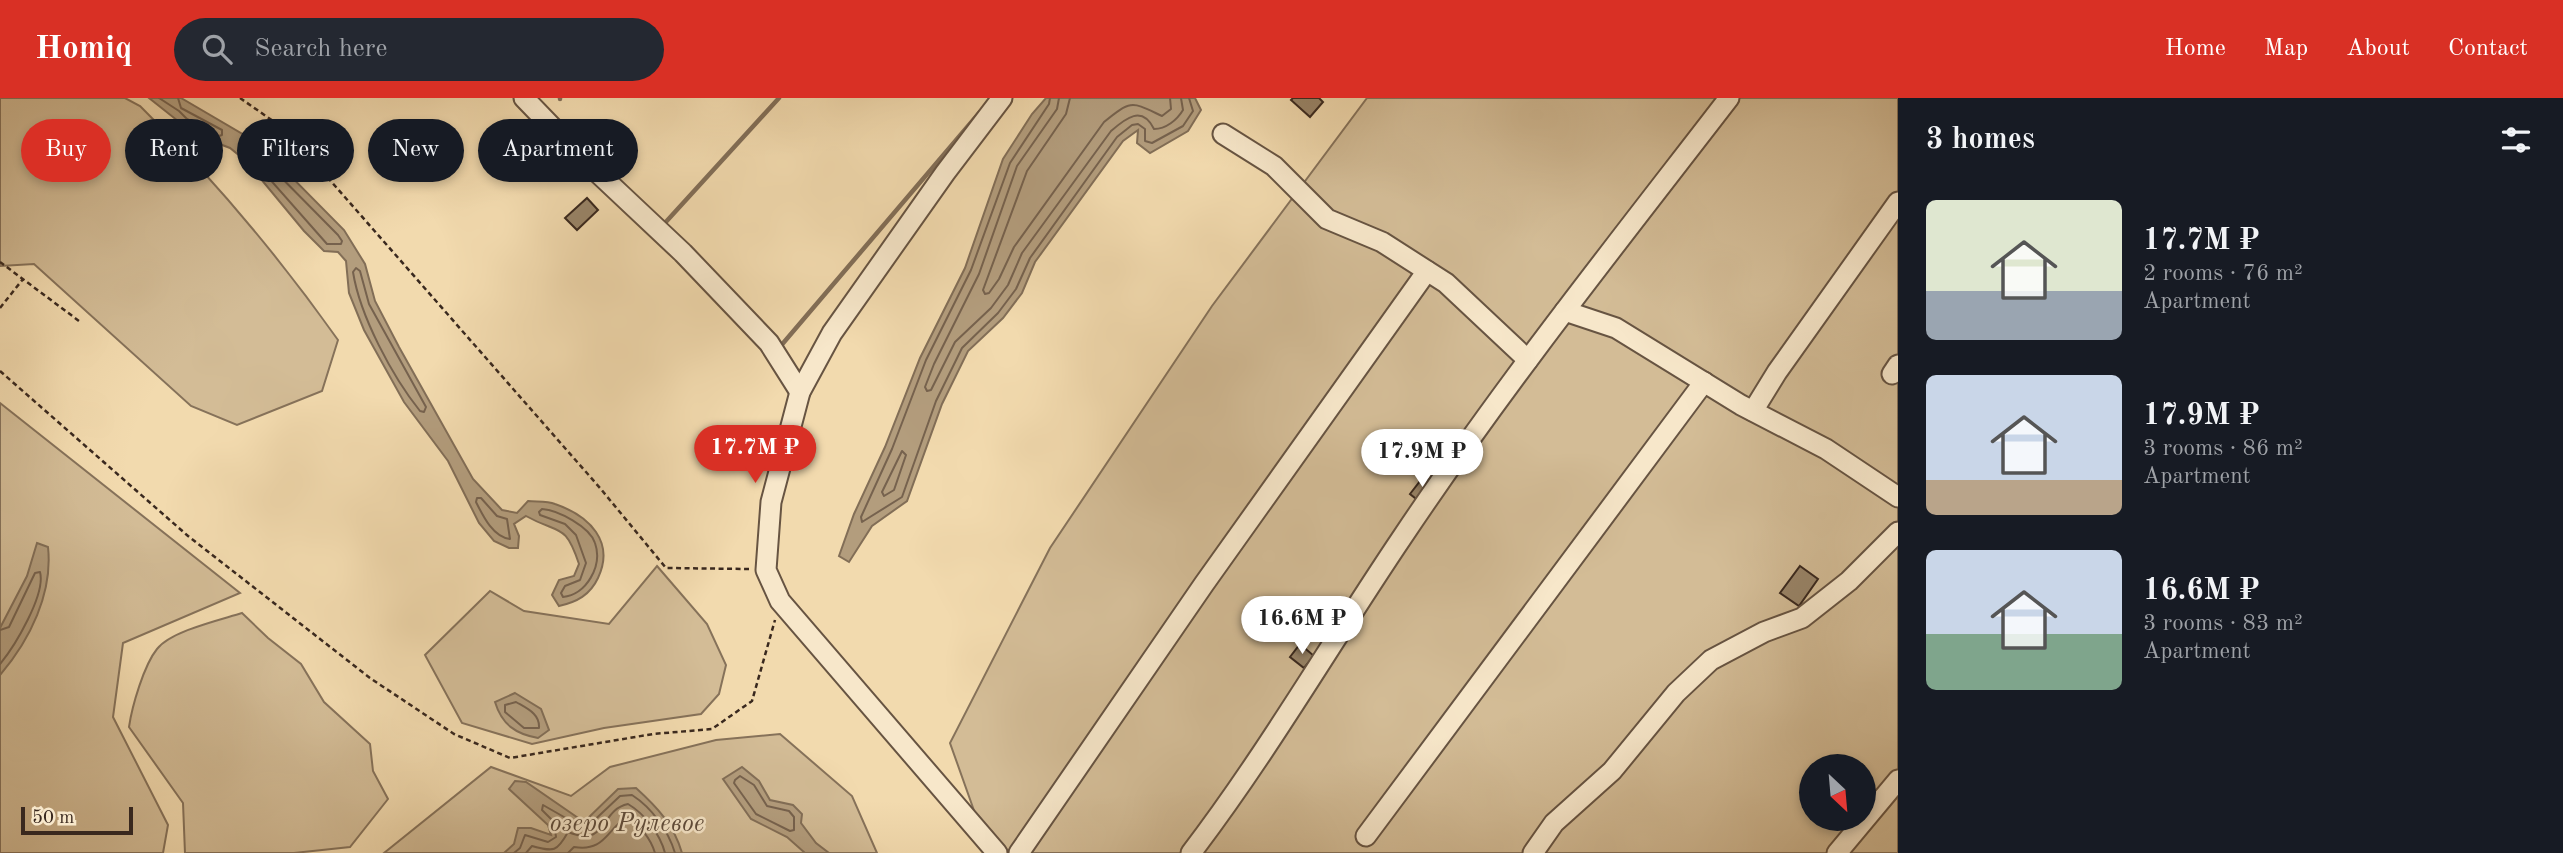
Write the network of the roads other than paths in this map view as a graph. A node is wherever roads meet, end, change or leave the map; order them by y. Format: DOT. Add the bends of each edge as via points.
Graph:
graph roads {
  1 [pos="524,98"];
  2 [pos="1002,98"];
  3 [pos="1729,98"];
  4 [pos="1223,134"];
  5 [pos="1898,202"];
  6 [pos="1427,271"];
  7 [pos="1565,311"];
  8 [pos="1528,360"];
  9 [pos="1704,382"];
  10 [pos="800,392"];
  11 [pos="1753,411"];
  12 [pos="1898,497"];
  13 [pos="1898,532"];
  14 [pos="1898,780"];
  15 [pos="1366,836"];
  16 [pos="1198,850"];
  17 [pos="997,853"];
  18 [pos="1019,853"];
  19 [pos="1533,853"];
  20 [pos="1837,853"];
  1 -- 10 [label="street" via="769,343"];
  2 -- 10 [label="street" via="832,332"];
  3 -- 7 [label="street"];
  4 -- 6 [label="street" via="1274,166 1327,219 1382,242"];
  5 -- 11 [label="street"];
  6 -- 8 [label="street" via="1446,283"];
  6 -- 18 [label="street"];
  7 -- 8 [label="street"];
  7 -- 9 [label="street" via="1616,328"];
  8 -- 16 [label="street" via="1403,534"];
  9 -- 11 [label="street"];
  9 -- 15 [label="street"];
  10 -- 17 [label="street" via="771,502 766,570 780,601"];
  11 -- 12 [label="street" via="1826,449"];
  13 -- 19 [label="street" via="1849,581 1802,618 1712,660 1675,693 1612,771 1554,822"];
  14 -- 20 [label="street"];
}
